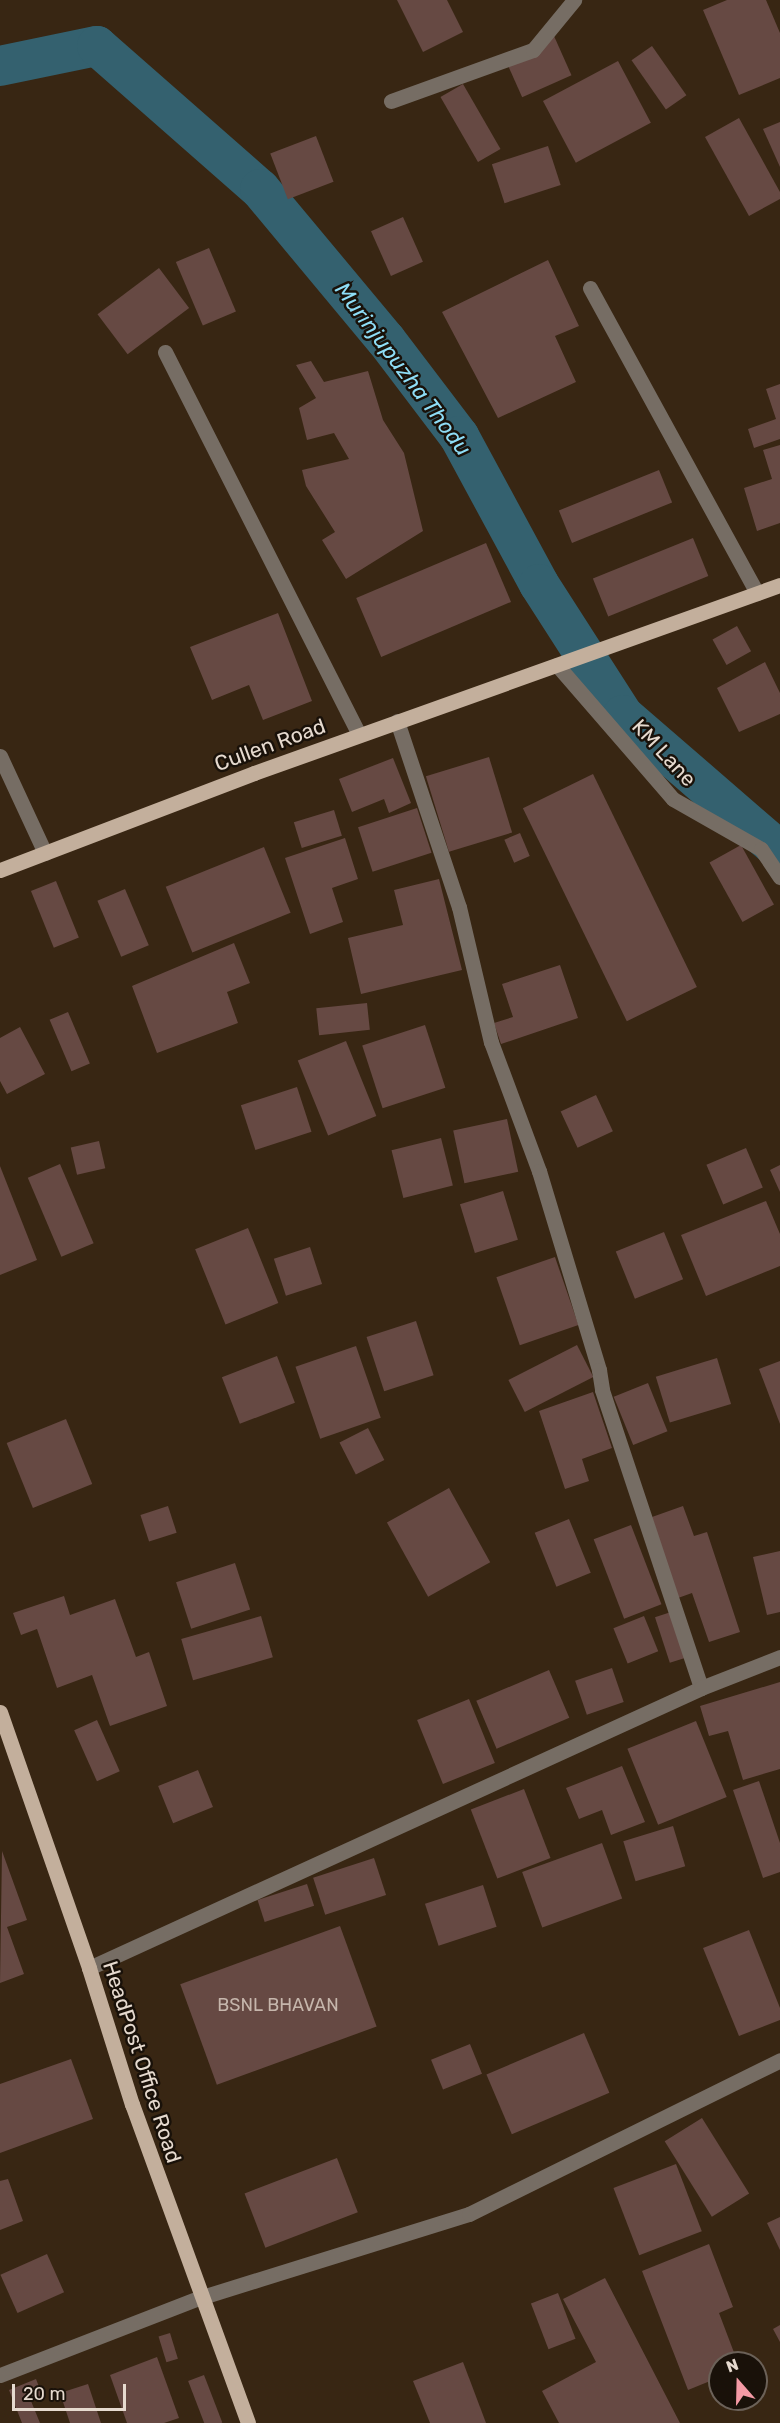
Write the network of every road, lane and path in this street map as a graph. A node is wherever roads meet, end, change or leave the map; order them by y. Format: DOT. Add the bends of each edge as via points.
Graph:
graph roads {
  1 [pos="574,0"];
  2 [pos="391,101"];
  3 [pos="590,288"];
  4 [pos="165,352"];
  5 [pos="780,585"];
  6 [pos="757,593"];
  7 [pos="557,665"];
  8 [pos="397,721"];
  9 [pos="359,735"];
  10 [pos="0,756"];
  11 [pos="45,853"];
  12 [pos="0,870"];
  13 [pos="780,877"];
  14 [pos="780,1657"];
  15 [pos="701,1688"];
  16 [pos="0,1712"];
  17 [pos="89,1968"];
  18 [pos="780,2060"];
  19 [pos="199,2298"];
  20 [pos="0,2375"];
  21 [pos="248,2423"];
  1 -- 2 [label="street" via="532,50"];
  3 -- 6 [label="street"];
  4 -- 9 [label="street"];
  5 -- 6 [label="main road"];
  6 -- 7 [label="main road, Cullen Road"];
  7 -- 8 [label="main road, Cullen Road"];
  7 -- 13 [label="street, KM Lane" via="672,799 761,849"];
  8 -- 9 [label="main road, Cullen Road"];
  8 -- 15 [label="street" via="459,907 491,1042 539,1171 602,1390"];
  9 -- 11 [label="main road, Cullen Road"];
  10 -- 11 [label="street"];
  11 -- 12 [label="main road, Cullen Road"];
  14 -- 15 [label="street"];
  15 -- 17 [label="street"];
  16 -- 17 [label="main road, HeadPost Office Road"];
  17 -- 19 [label="main road, HeadPost Office Road"];
  18 -- 19 [label="street" via="469,2214"];
  19 -- 20 [label="street"];
  19 -- 21 [label="main road, HeadPost Office Road"];
}
